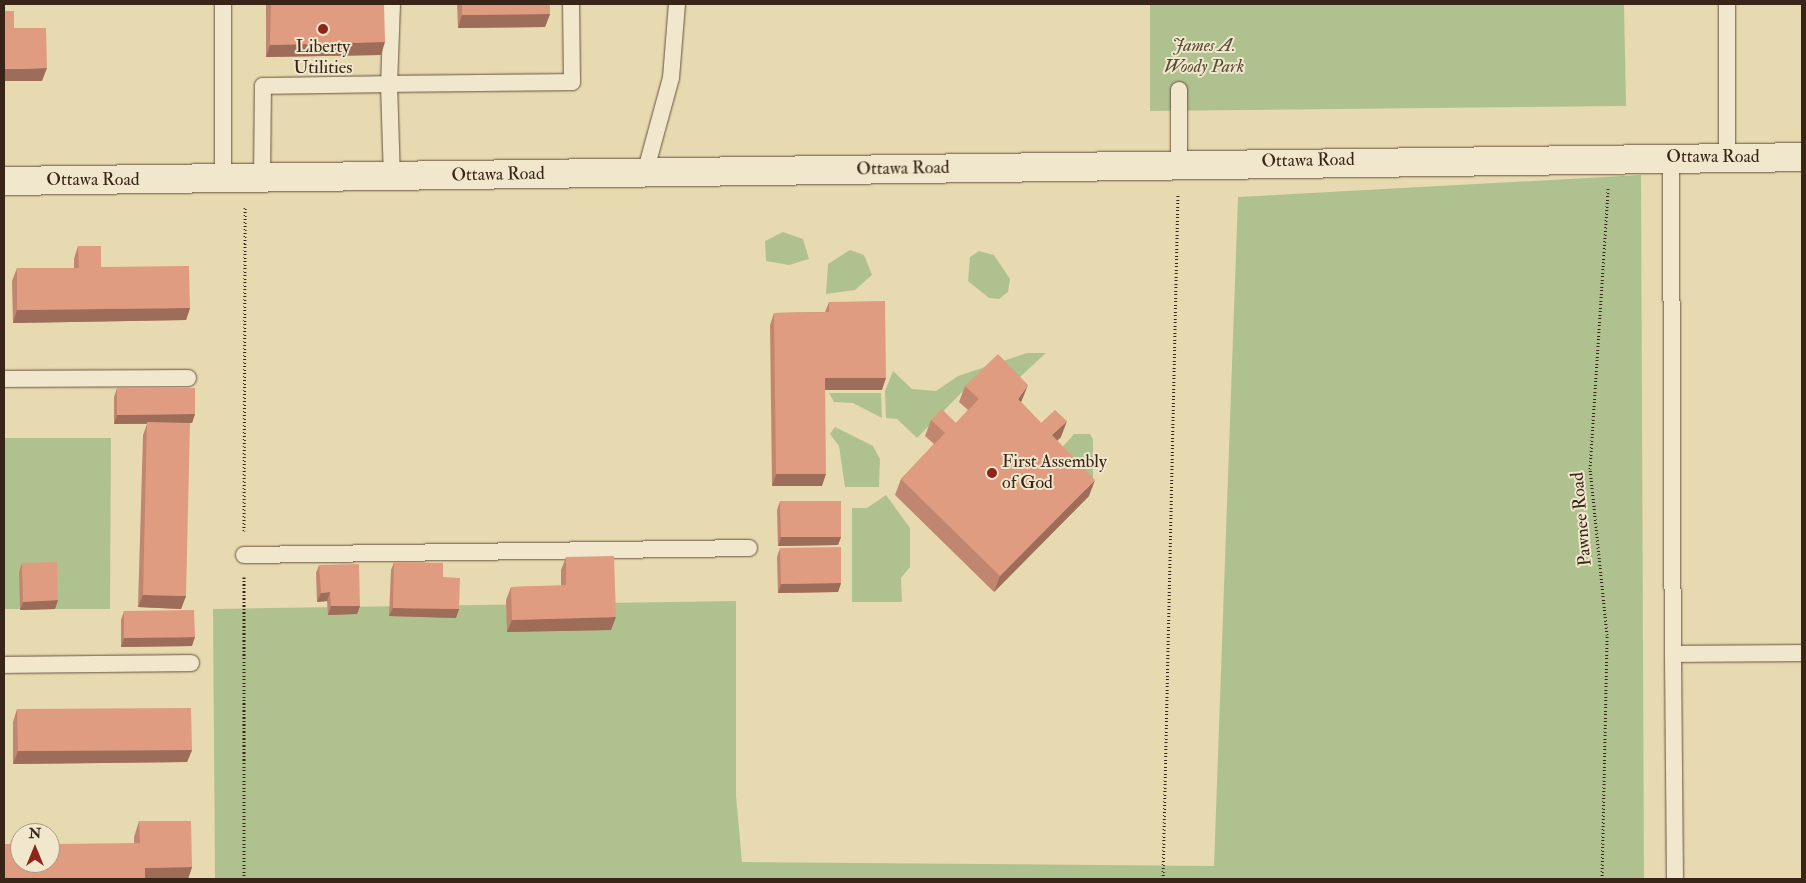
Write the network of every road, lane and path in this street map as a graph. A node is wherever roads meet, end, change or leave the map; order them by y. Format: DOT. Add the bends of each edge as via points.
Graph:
graph roads {
  1 [pos="223,4"];
  2 [pos="392,4"];
  3 [pos="571,4"];
  4 [pos="677,4"];
  5 [pos="1727,4"];
  6 [pos="390,84"];
  7 [pos="1179,90"];
  8 [pos="1610,156"];
  9 [pos="1670,156"];
  10 [pos="1727,156"];
  11 [pos="1802,157"];
  12 [pos="1179,164"];
  13 [pos="645,173"];
  14 [pos="392,177"];
  15 [pos="262,178"];
  16 [pos="222,180"];
  17 [pos="4,181"];
  18 [pos="188,378"];
  19 [pos="4,379"];
  20 [pos="749,548"];
  21 [pos="244,555"];
  22 [pos="1673,654"];
  23 [pos="1798,655"];
  24 [pos="191,664"];
  25 [pos="4,665"];
  26 [pos="1163,879"];
  27 [pos="1602,879"];
  28 [pos="1675,879"];
  1 -- 16 [label="lane"];
  2 -- 6 [label="lane"];
  3 -- 6 [label="lane" via="572,82"];
  4 -- 13 [label="lane" via="671,78"];
  5 -- 10 [label="lane"];
  6 -- 14 [label="lane"];
  6 -- 15 [label="lane" via="263,86"];
  7 -- 12 [label="lane"];
  8 -- 9 [label="street, Ottawa Road"];
  8 -- 12 [label="street, Ottawa Road"];
  8 -- 27 [label="path, Pawnee Road" via="1590,469 1607,635"];
  9 -- 10 [label="street, Ottawa Road"];
  9 -- 22 [label="lane"];
  10 -- 11 [label="street, Ottawa Road"];
  12 -- 13 [label="street, Ottawa Road"];
  12 -- 26 [label="path"];
  13 -- 14 [label="street, Ottawa Road"];
  14 -- 15 [label="street, Ottawa Road"];
  15 -- 16 [label="street, Ottawa Road"];
  16 -- 17 [label="street, Ottawa Road"];
  18 -- 19 [label="lane"];
  20 -- 21 [label="lane"];
  22 -- 23 [label="lane"];
  22 -- 28 [label="lane"];
  24 -- 25 [label="lane"];
}
